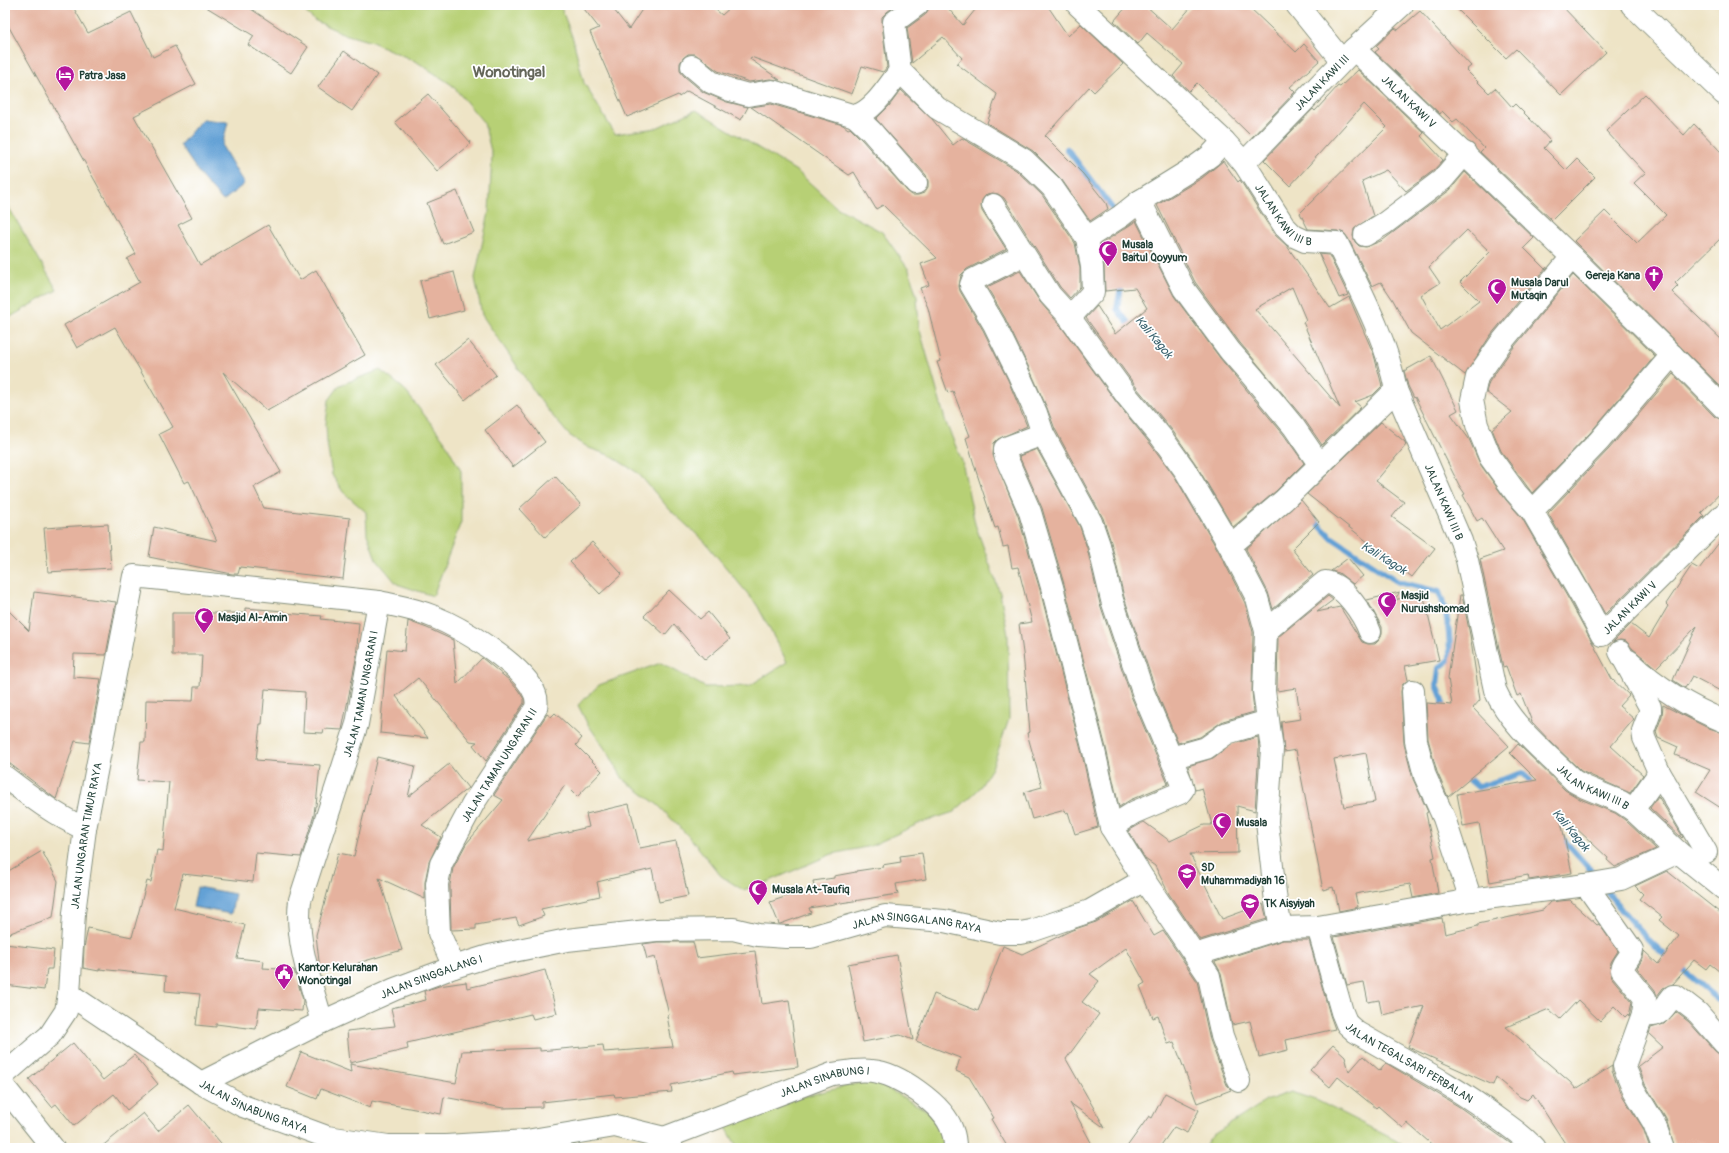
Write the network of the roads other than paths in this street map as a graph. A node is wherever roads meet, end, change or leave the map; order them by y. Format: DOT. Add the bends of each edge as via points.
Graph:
graph roads {
  1 [pos="917,5"];
  2 [pos="1078,5"];
  3 [pos="1297,5"];
  4 [pos="1402,5"];
  5 [pos="1632,5"];
  6 [pos="1348,55"];
  7 [pos="692,66"];
  8 [pos="900,71"];
  9 [pos="1724,94"];
  10 [pos="855,116"];
  11 [pos="1224,141"];
  12 [pos="1465,153"];
  13 [pos="1244,163"];
  14 [pos="916,183"];
  15 [pos="1140,201"];
  16 [pos="993,205"];
  17 [pos="1365,235"];
  18 [pos="1087,238"];
  19 [pos="1023,255"];
  20 [pos="1572,258"];
  21 [pos="1070,318"];
  22 [pos="1672,354"];
  23 [pos="1396,390"];
  24 [pos="1724,408"];
  25 [pos="1043,434"];
  26 [pos="1320,465"];
  27 [pos="1532,511"];
  28 [pos="1724,514"];
  29 [pos="1230,546"];
  30 [pos="379,602"];
  31 [pos="1266,631"];
  32 [pos="1370,632"];
  33 [pos="1602,635"];
  34 [pos="1620,652"];
  35 [pos="1413,692"];
  36 [pos="1268,721"];
  37 [pos="1724,721"];
  38 [pos="1171,758"];
  39 [pos="1659,772"];
  40 [pos="5,777"];
  41 [pos="1632,810"];
  42 [pos="1111,827"];
  43 [pos="85,830"];
  44 [pos="1678,852"];
  45 [pos="1706,852"];
  46 [pos="1144,880"];
  47 [pos="1591,884"];
  48 [pos="1724,889"];
  49 [pos="1471,900"];
  50 [pos="1318,926"];
  51 [pos="1281,928"];
  52 [pos="680,930"];
  53 [pos="1195,955"];
  54 [pos="454,967"];
  55 [pos="69,994"];
  56 [pos="1643,1014"];
  57 [pos="322,1022"];
  58 [pos="1724,1043"];
  59 [pos="5,1074"];
  60 [pos="1239,1081"];
  61 [pos="201,1083"];
  62 [pos="5,1088"];
  63 [pos="668,1143"];
  64 [pos="53,1148"];
  65 [pos="955,1148"];
  66 [pos="1534,1148"];
  67 [pos="1663,1148"];
  1 -- 8 [label="street" via="894,22"];
  2 -- 11 [label="street, JALAN KAWI III B"];
  3 -- 6 [label="street, JALAN KAWI V"];
  4 -- 6 [label="street, JALAN KAWI III"];
  5 -- 9 [label="street"];
  6 -- 12 [label="street, JALAN KAWI V"];
  6 -- 13 [label="street, JALAN KAWI III"];
  7 -- 10 [label="street" via="711,82 730,90 748,95 772,91"];
  8 -- 10 [label="street" via="870,107"];
  8 -- 18 [label="street" via="937,108 1034,168 1052,187"];
  10 -- 14 [label="street"];
  11 -- 13 [label="street, JALAN KAWI III B"];
  11 -- 15 [label="street" via="1195,167"];
  12 -- 17 [label="street" via="1442,180"];
  12 -- 20 [label="street, JALAN KAWI V"];
  13 -- 23 [label="street, JALAN KAWI III B" via="1285,227 1294,236 1305,241 1337,243 1378,330 1391,365"];
  15 -- 18 [label="street"];
  15 -- 26 [label="street" via="1184,289 1230,351 1294,427"];
  16 -- 19 [label="street"];
  18 -- 21 [label="street" via="1093,292"];
  19 -- 21 [label="street" via="1050,295"];
  19 -- 25 [label="street" via="973,280 971,285 1019,374"];
  20 -- 22 [label="street, JALAN KAWI V"];
  20 -- 27 [label="street, JALAN KAWI V" via="1500,344 1478,378 1472,400 1477,425 1490,457"];
  21 -- 29 [label="street" via="1185,470"];
  22 -- 24 [label="street, JALAN KAWI V"];
  22 -- 27 [label="street" via="1599,441"];
  23 -- 26 [label="street"];
  23 -- 41 [label="street, JALAN KAWI III B" via="1467,560 1495,690 1501,705 1574,781 1621,802"];
  25 -- 38 [label="street" via="1091,522 1100,545 1112,600 1143,692"];
  25 -- 42 [label="street" via="1008,447 1005,449 1005,455 1030,512 1052,587"];
  26 -- 29 [label="street"];
  27 -- 33 [label="street, JALAN KAWI V"];
  28 -- 33 [label="street, JALAN KAWI V"];
  29 -- 31 [label="street" via="1257,598"];
  30 -- 43 [label="street, JALAN UNGARAN TIMUR RAYA" via="134,576"];
  30 -- 54 [label="street, JALAN TAMAN UNGARAN II" via="408,607 433,616 473,637 522,675 535,693 537,701 536,708 473,804 441,864 437,884 439,933"];
  30 -- 57 [label="street, JALAN TAMAN UNGARAN I" via="357,724 298,913 310,981"];
  31 -- 32 [label="street" via="1325,582 1333,585 1350,599"];
  31 -- 36 [label="street" via="1264,691"];
  33 -- 34 [label="street"];
  34 -- 37 [label="street" via="1644,675 1678,699"];
  34 -- 39 [label="street" via="1650,707 1643,731"];
  35 -- 49 [label="street" via="1416,742 1425,776 1444,818"];
  36 -- 38 [label="street" via="1227,733 1206,748"];
  36 -- 51 [label="street" via="1272,762 1267,822"];
  38 -- 42 [label="street" via="1183,789 1180,793 1134,812"];
  39 -- 41 [label="street"];
  39 -- 45 [label="street"];
  40 -- 43 [label="street" via="40,804"];
  41 -- 44 [label="street, JALAN KAWI III B"];
  42 -- 46 [label="street"];
  43 -- 55 [label="street, JALAN UNGARAN TIMUR RAYA" via="74,913"];
  44 -- 47 [label="street" via="1621,879"];
  44 -- 48 [label="street"];
  46 -- 52 [label="street, JALAN SINGGALANG RAYA" via="1090,911 1020,933 1000,933 944,920 885,916 811,937 758,935 733,929"];
  46 -- 53 [label="street"];
  47 -- 49 [label="street"];
  47 -- 56 [label="street" via="1632,950 1622,970 1645,998"];
  49 -- 50 [label="street"];
  50 -- 51 [label="street"];
  50 -- 66 [label="street, JALAN TEGALSARI PERBALAN" via="1347,1024 1356,1032 1490,1112"];
  51 -- 53 [label="street"];
  52 -- 54 [label="street, JALAN SINGGALANG I" via="656,930 567,940 489,956"];
  53 -- 60 [label="street" via="1209,976 1222,1036"];
  54 -- 57 [label="street, JALAN SINGGALANG I" via="395,988"];
  55 -- 59 [label="street, JALAN UNGARAN TIMUR RAYA" via="66,1011 50,1035"];
  55 -- 61 [label="street, JALAN SINABUNG RAYA"];
  56 -- 58 [label="street" via="1657,1015 1673,996 1676,996 1698,1013"];
  56 -- 67 [label="street" via="1624,1066 1634,1090 1654,1123"];
  57 -- 61 [label="street, JALAN SINGGALANG I"];
  61 -- 63 [label="street, JALAN SINABUNG RAYA" via="243,1106 327,1137 388,1146 446,1146 526,1140 615,1126"];
  62 -- 64 [label="street"];
  63 -- 65 [label="street, JALAN SINABUNG I" via="832,1074 874,1071 899,1079 925,1096 941,1111 952,1129"];
}
